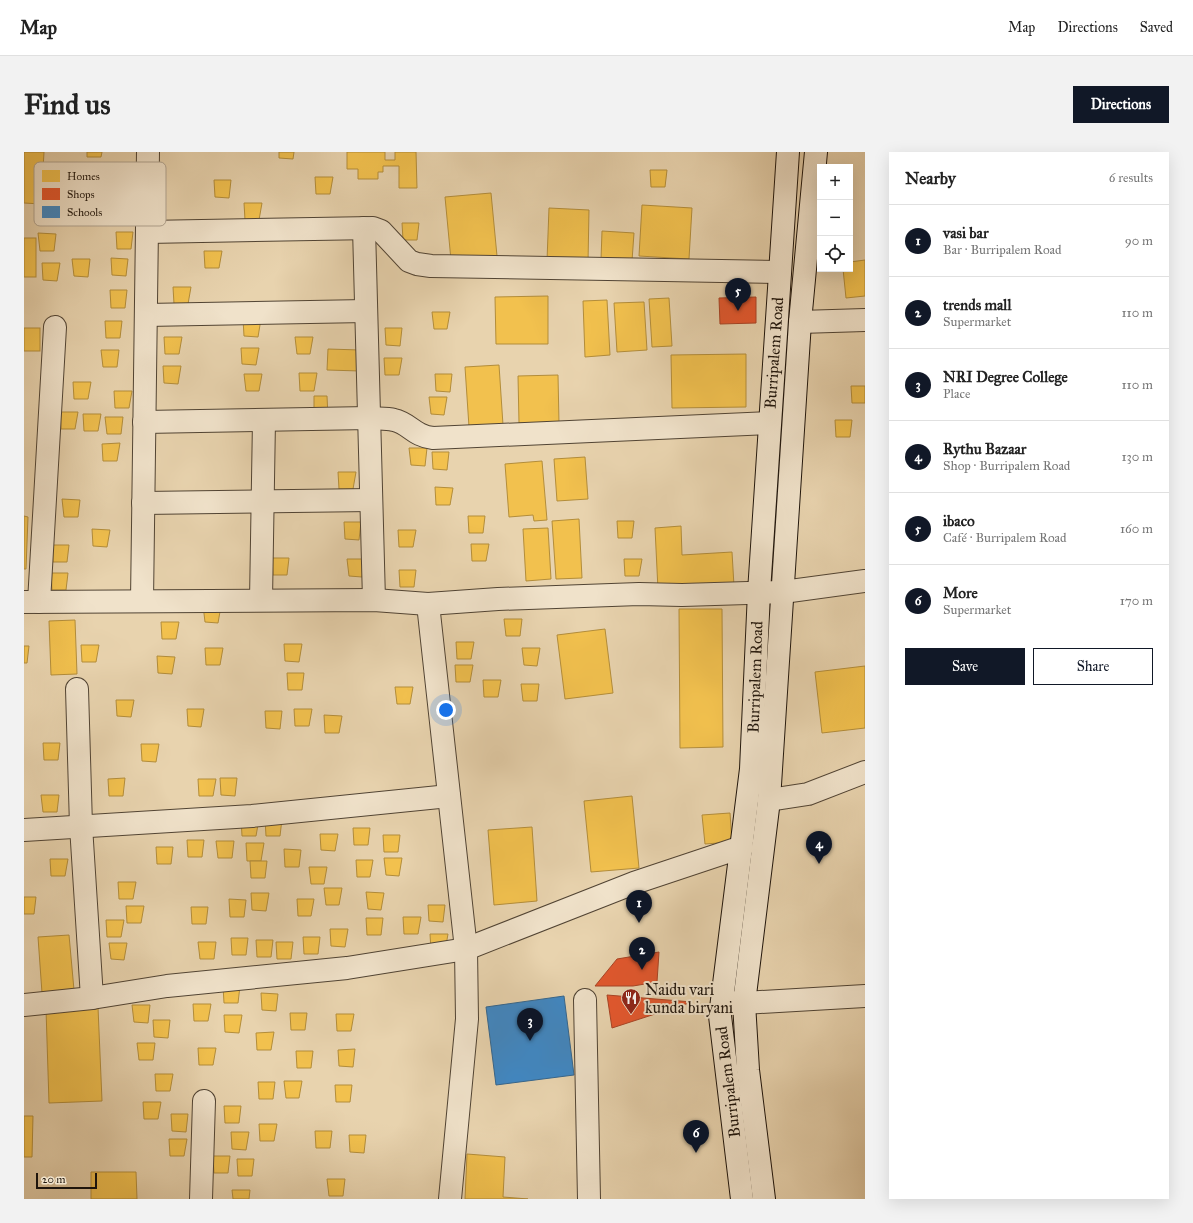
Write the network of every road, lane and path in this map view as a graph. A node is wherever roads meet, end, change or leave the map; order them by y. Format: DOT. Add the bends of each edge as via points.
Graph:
graph roads {
  1 [pos="148,152"];
  2 [pos="788,152"];
  3 [pos="816,152"];
  4 [pos="148,162"];
  5 [pos="147,226"];
  6 [pos="364,228"];
  7 [pos="147,232"];
  8 [pos="780,272"];
  9 [pos="366,311"];
  10 [pos="146,315"];
  11 [pos="865,320"];
  12 [pos="800,322"];
  13 [pos="55,326"];
  14 [pos="369,418"];
  15 [pos="264,420"];
  16 [pos="144,422"];
  17 [pos="769,422"];
  18 [pos="371,500"];
  19 [pos="262,502"];
  20 [pos="143,503"];
  21 [pos="865,581"];
  22 [pos="759,592"];
  23 [pos="783,592"];
  24 [pos="261,600"];
  25 [pos="374,600"];
  26 [pos="142,601"];
  27 [pos="31,602"];
  28 [pos="428,604"];
  29 [pos="77,688"];
  30 [pos="865,772"];
  31 [pos="449,796"];
  32 [pos="769,800"];
  33 [pos="81,826"];
  34 [pos="24,830"];
  35 [pos="742,847"];
  36 [pos="466,949"];
  37 [pos="865,996"];
  38 [pos="92,998"];
  39 [pos="585,1000"];
  40 [pos="721,1001"];
  41 [pos="744,1003"];
  42 [pos="24,1005"];
  43 [pos="204,1101"];
  44 [pos="201,1199"];
  45 [pos="450,1199"];
  46 [pos="589,1199"];
  47 [pos="742,1199"];
  48 [pos="764,1199"];
  1 -- 4 [label="street"];
  2 -- 8 [label="street, Burripalem Road"];
  3 -- 12 [label="street, Burripalem Road"];
  5 -- 7 [label="street"];
  6 -- 7 [label="street"];
  6 -- 8 [label="street" via="381,231 409,261 431,266"];
  6 -- 9 [label="street"];
  7 -- 10 [label="street"];
  8 -- 17 [label="street, Burripalem Road"];
  9 -- 10 [label="street"];
  9 -- 14 [label="street"];
  10 -- 16 [label="street"];
  11 -- 12 [label="street"];
  12 -- 23 [label="street, Burripalem Road"];
  13 -- 27 [label="street"];
  14 -- 15 [label="street"];
  14 -- 17 [label="street" via="394,420 418,434 433,438"];
  14 -- 18 [label="street"];
  15 -- 16 [label="street"];
  15 -- 19 [label="street"];
  16 -- 20 [label="street"];
  17 -- 22 [label="street, Burripalem Road"];
  18 -- 19 [label="street"];
  18 -- 25 [label="street"];
  19 -- 20 [label="street"];
  19 -- 24 [label="street"];
  20 -- 26 [label="street"];
  21 -- 23 [label="street"];
  22 -- 23 [label="street"];
  22 -- 28 [label="street" via="498,598"];
  22 -- 35 [label="street, Burripalem Road" via="751,769"];
  23 -- 32 [label="street, Burripalem Road"];
  24 -- 25 [label="street"];
  24 -- 26 [label="street"];
  25 -- 28 [label="street"];
  26 -- 27 [label="street"];
  28 -- 31 [label="street"];
  29 -- 33 [label="street"];
  30 -- 32 [label="street" via="808,794"];
  31 -- 33 [label="street" via="252,816"];
  31 -- 36 [label="street"];
  32 -- 41 [label="street, Burripalem Road"];
  33 -- 34 [label="street"];
  33 -- 38 [label="street"];
  35 -- 36 [label="street" via="634,883"];
  35 -- 40 [label="street, Burripalem Road"];
  36 -- 38 [label="street" via="347,968 167,986"];
  36 -- 45 [label="street" via="467,1019"];
  37 -- 41 [label="street"];
  38 -- 42 [label="street"];
  39 -- 46 [label="street"];
  40 -- 41 [label="street"];
  40 -- 47 [label="street, Burripalem Road" via="720,1024"];
  41 -- 48 [label="street, Burripalem Road" via="748,1070"];
  43 -- 44 [label="street"];
}
